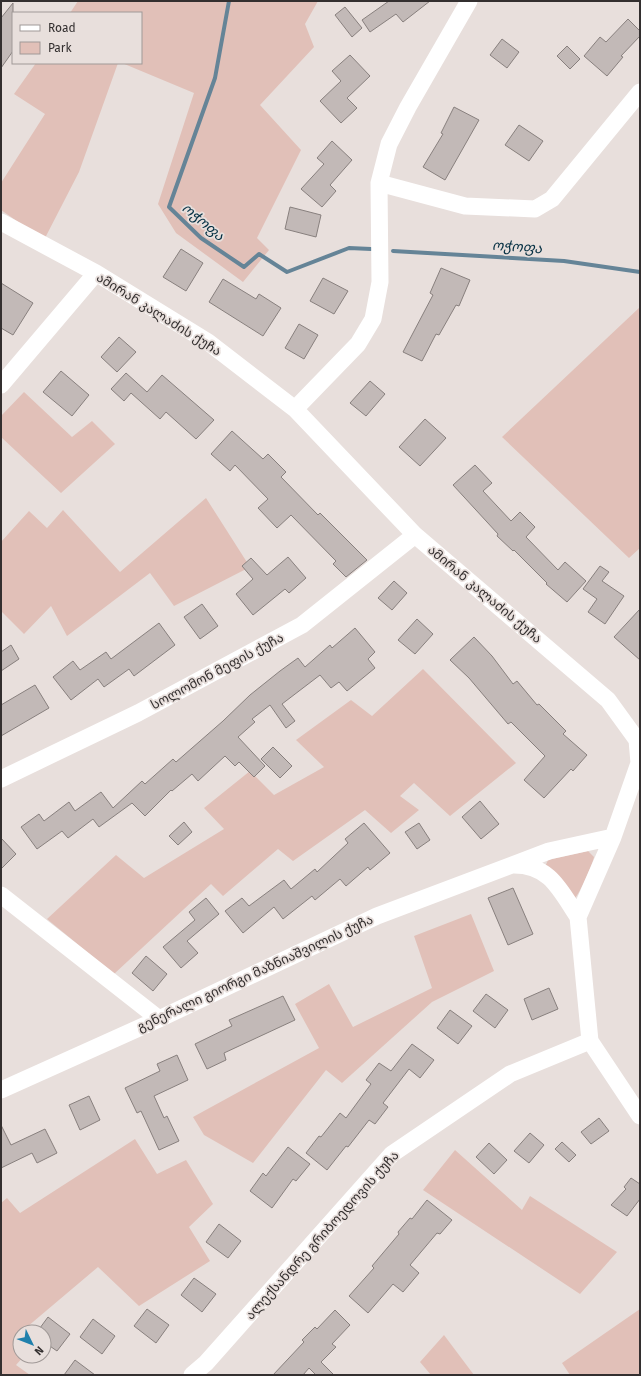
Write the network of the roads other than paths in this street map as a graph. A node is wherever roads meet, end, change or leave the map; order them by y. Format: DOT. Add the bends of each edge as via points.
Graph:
graph roads {
  1 [pos="469,1"];
  2 [pos="640,92"];
  3 [pos="379,182"];
  4 [pos="1,222"];
  5 [pos="96,273"];
  6 [pos="1,385"];
  7 [pos="295,409"];
  8 [pos="415,535"];
  9 [pos="640,763"];
  10 [pos="1,779"];
  11 [pos="613,836"];
  12 [pos="512,865"];
  13 [pos="1,895"];
  14 [pos="578,917"];
  15 [pos="159,1019"];
  16 [pos="590,1041"];
  17 [pos="1,1090"];
  18 [pos="640,1116"];
  19 [pos="192,1375"];
  1 -- 3 [label="street" via="408,107 390,144"];
  2 -- 3 [label="street" via="552,199 535,209 465,206"];
  3 -- 7 [label="street" via="380,282 373,319 358,344"];
  4 -- 5 [label="street, ამირან კალაძის ქუჩა"];
  5 -- 6 [label="street"];
  5 -- 7 [label="street, ამირან კალაძის ქუჩა" via="208,342"];
  7 -- 8 [label="street, ამირან კალაძის ქუჩა"];
  8 -- 9 [label="street, ამირან კალაძის ქუჩა" via="608,700 637,740"];
  8 -- 10 [label="street, სოლომონ მეფის ქუჩა" via="302,625 138,713"];
  9 -- 11 [label="street, ამირან კალაძის ქუჩა"];
  11 -- 12 [label="street, გენერალი გიორგი მაზნიაშვილის ქუჩა" via="549,851"];
  11 -- 14 [label="street, ამირან კალაძის ქუჩა"];
  12 -- 14 [label="street, გენერალი გიორგი მაზნიაშვილის ქუჩა" via="527,865 539,869 562,893"];
  12 -- 15 [label="street, გენერალი გიორგი მაზნიაშვილის ქუჩა" via="377,916"];
  13 -- 15 [label="street"];
  14 -- 16 [label="street, ამირან კალაძის ქუჩა"];
  15 -- 17 [label="street, გენერალი გიორგი მაზნიაშვილის ქუჩა"];
  16 -- 18 [label="street, ამირან კალაძის ქუჩა"];
  16 -- 19 [label="street, ალექსანდრე გრიბოედოვის ქუჩა" via="510,1074 392,1154"];
}
